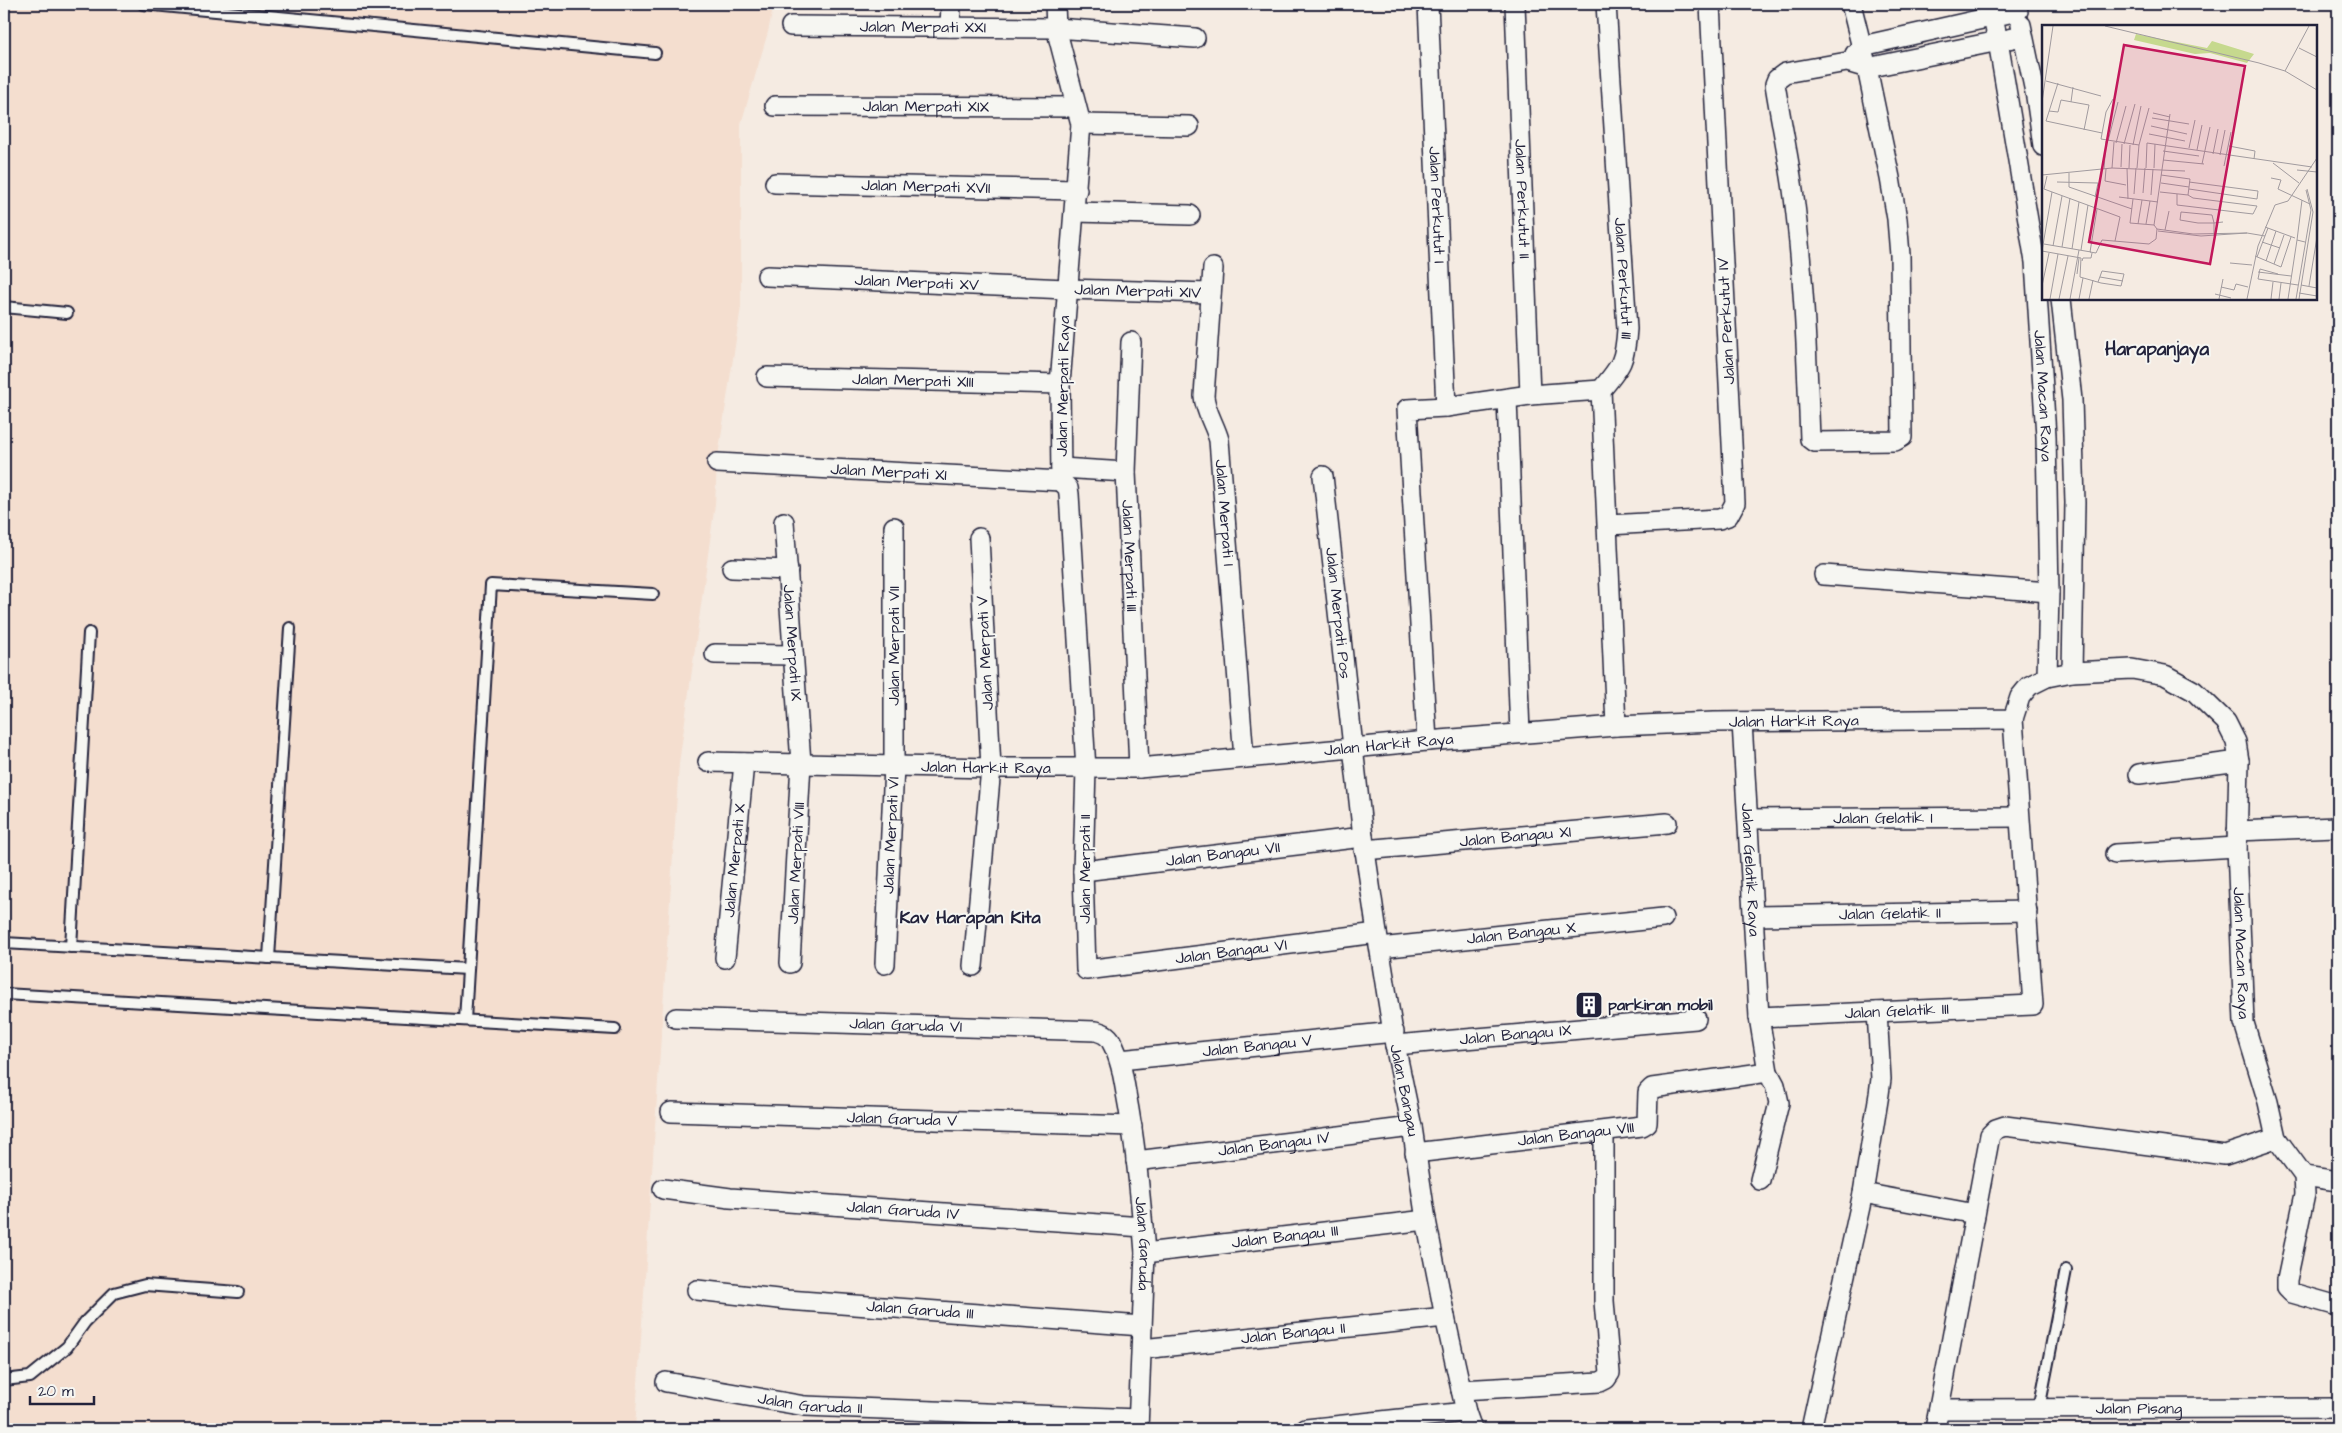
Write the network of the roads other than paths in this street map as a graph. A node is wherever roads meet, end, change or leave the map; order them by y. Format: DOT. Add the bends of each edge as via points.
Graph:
graph roads {
  1 [pos="143,4"];
  2 [pos="950,4"];
  3 [pos="1056,4"];
  4 [pos="1428,4"];
  5 [pos="1515,4"];
  6 [pos="1606,4"];
  7 [pos="1710,4"];
  8 [pos="1851,4"];
  9 [pos="2018,8"];
  10 [pos="1992,11"];
  11 [pos="791,26"];
  12 [pos="950,27"];
  13 [pos="1056,28"];
  14 [pos="2023,36"];
  15 [pos="1194,38"];
  16 [pos="1998,41"];
  17 [pos="1862,46"];
  18 [pos="655,53"];
  19 [pos="1846,62"];
  20 [pos="1868,68"];
  21 [pos="776,106"];
  22 [pos="1078,116"];
  23 [pos="1189,126"];
  24 [pos="2042,139"];
  25 [pos="775,183"];
  26 [pos="1077,190"];
  27 [pos="1075,212"];
  28 [pos="1190,215"];
  29 [pos="2039,261"];
  30 [pos="1213,268"];
  31 [pos="767,276"];
  32 [pos="1066,289"];
  33 [pos="1211,293"];
  34 [pos="2061,300"];
  35 [pos="4,307"];
  36 [pos="67,313"];
  37 [pos="1131,342"];
  38 [pos="767,377"];
  39 [pos="1060,384"];
  40 [pos="1601,390"];
  41 [pos="1530,395"];
  42 [pos="1507,399"];
  43 [pos="1446,407"];
  44 [pos="717,463"];
  45 [pos="1126,472"];
  46 [pos="1061,474"];
  47 [pos="1323,476"];
  48 [pos="784,522"];
  49 [pos="1608,525"];
  50 [pos="894,527"];
  51 [pos="979,538"];
  52 [pos="732,568"];
  53 [pos="788,570"];
  54 [pos="1824,575"];
  55 [pos="2050,592"];
  56 [pos="653,594"];
  57 [pos="290,628"];
  58 [pos="89,633"];
  59 [pos="715,654"];
  60 [pos="794,655"];
  61 [pos="2072,672"];
  62 [pos="2047,677"];
  63 [pos="2013,718"];
  64 [pos="1742,722"];
  65 [pos="1616,726"];
  66 [pos="1520,733"];
  67 [pos="1427,740"];
  68 [pos="1354,748"];
  69 [pos="1244,758"];
  70 [pos="2239,761"];
  71 [pos="708,762"];
  72 [pos="744,763"];
  73 [pos="801,764"];
  74 [pos="894,766"];
  75 [pos="991,768"];
  76 [pos="1139,768"];
  77 [pos="1086,769"];
  78 [pos="2139,774"];
  79 [pos="2019,817"];
  80 [pos="1748,819"];
  81 [pos="1667,823"];
  82 [pos="2336,827"];
  83 [pos="2237,839"];
  84 [pos="1364,843"];
  85 [pos="2115,854"];
  86 [pos="1084,871"];
  87 [pos="2028,910"];
  88 [pos="1754,916"];
  89 [pos="1663,918"];
  90 [pos="1379,941"];
  91 [pos="4,943"];
  92 [pos="71,947"];
  93 [pos="269,958"];
  94 [pos="725,958"];
  95 [pos="790,963"];
  96 [pos="885,964"];
  97 [pos="973,966"];
  98 [pos="468,969"];
  99 [pos="1086,970"];
  100 [pos="4,994"];
  101 [pos="1876,1012"];
  102 [pos="1760,1017"];
  103 [pos="676,1018"];
  104 [pos="1696,1019"];
  105 [pos="465,1020"];
  106 [pos="615,1028"];
  107 [pos="1395,1038"];
  108 [pos="1120,1060"];
  109 [pos="1768,1072"];
  110 [pos="671,1112"];
  111 [pos="1132,1126"];
  112 [pos="1412,1127"];
  113 [pos="1604,1131"];
  114 [pos="2276,1138"];
  115 [pos="1415,1154"];
  116 [pos="1136,1161"];
  117 [pos="2304,1176"];
  118 [pos="1760,1180"];
  119 [pos="2338,1181"];
  120 [pos="663,1189"];
  121 [pos="1864,1193"];
  122 [pos="1974,1214"];
  123 [pos="1426,1220"];
  124 [pos="1143,1227"];
  125 [pos="1146,1253"];
  126 [pos="2066,1270"];
  127 [pos="697,1290"];
  128 [pos="238,1292"];
  129 [pos="2338,1306"];
  130 [pos="1444,1317"];
  131 [pos="1142,1326"];
  132 [pos="1142,1349"];
  133 [pos="4,1380"];
  134 [pos="666,1382"];
  135 [pos="1461,1390"];
  136 [pos="2338,1408"];
  137 [pos="1939,1409"];
  138 [pos="2039,1409"];
  139 [pos="1469,1420"];
  140 [pos="1138,1424"];
  141 [pos="1306,1429"];
  142 [pos="1811,1429"];
  143 [pos="1935,1429"];
  1 -- 18 [label="lane"];
  2 -- 12 [label="street"];
  3 -- 13 [label="street, Jalan Merpati Raya"];
  4 -- 43 [label="street, Jalan Perkutut I"];
  5 -- 41 [label="street, Jalan Perkutut II"];
  6 -- 40 [label="street, Jalan Perkutut III" via="1627,329 1620,367"];
  7 -- 49 [label="street, Jalan Perkutut IV" via="1735,502 1728,516 1720,519"];
  8 -- 17 [label="street"];
  9 -- 10 [label="street"];
  9 -- 14 [label="street"];
  10 -- 16 [label="street, Jalan Macan Raya"];
  10 -- 17 [label="street"];
  11 -- 12 [label="street, Jalan Merpati XXI"];
  12 -- 13 [label="street, Jalan Merpati XXI"];
  13 -- 15 [label="street, Jalan Merpati XXI"];
  13 -- 22 [label="street, Jalan Merpati Raya"];
  14 -- 16 [label="street"];
  14 -- 24 [label="street"];
  16 -- 20 [label="street"];
  16 -- 29 [label="street, Jalan Macan Raya"];
  17 -- 19 [label="street"];
  17 -- 20 [label="street"];
  19 -- 20 [label="street"];
  19 -- 20 [label="street" via="1785,74 1775,84 1794,195 1805,316 1810,439 1814,442 1895,441 1902,437 1897,219"];
  21 -- 22 [label="street, Jalan Merpati XIX"];
  22 -- 23 [label="street, Jalan Merpati XIX"];
  22 -- 26 [label="street, Jalan Merpati Raya"];
  25 -- 26 [label="street, Jalan Merpati XVII"];
  26 -- 27 [label="street, Jalan Merpati Raya"];
  27 -- 28 [label="street"];
  27 -- 32 [label="street, Jalan Merpati Raya"];
  29 -- 55 [label="street, Jalan Macan Raya"];
  30 -- 33 [label="street, Jalan Merpati I"];
  31 -- 32 [label="street, Jalan Merpati XV"];
  32 -- 33 [label="street, Jalan Merpati XIV"];
  32 -- 39 [label="street, Jalan Merpati Raya"];
  33 -- 69 [label="street, Jalan Merpati I" via="1205,406 1219,440"];
  34 -- 61 [label="street, Jalan Macan Raya" via="2072,400 2074,465"];
  35 -- 36 [label="lane"];
  37 -- 45 [label="street, Jalan Merpati III"];
  38 -- 39 [label="street, Jalan Merpati XIII"];
  39 -- 46 [label="street, Jalan Merpati Raya"];
  40 -- 41 [label="street"];
  40 -- 49 [label="street"];
  41 -- 42 [label="street"];
  42 -- 43 [label="street"];
  42 -- 66 [label="street"];
  43 -- 67 [label="street" via="1410,407 1406,412"];
  44 -- 46 [label="street, Jalan Merpati XI"];
  45 -- 46 [label="street, Jalan Merpati XI"];
  45 -- 76 [label="street, Jalan Merpati III"];
  46 -- 77 [label="street, Jalan Merpati Raya" via="1070,494"];
  47 -- 68 [label="street, Jalan Merpati Pos"];
  48 -- 53 [label="street, Jalan Merpati IX"];
  49 -- 65 [label="street"];
  50 -- 74 [label="street, Jalan Merpati VII"];
  51 -- 75 [label="street, Jalan Merpati V"];
  52 -- 53 [label="street"];
  53 -- 60 [label="street, Jalan Merpati IX"];
  54 -- 55 [label="street"];
  55 -- 62 [label="street, Jalan Macan Raya"];
  56 -- 98 [label="lane" via="491,585"];
  57 -- 93 [label="lane"];
  58 -- 92 [label="lane"];
  59 -- 60 [label="street"];
  60 -- 73 [label="street, Jalan Merpati IX"];
  61 -- 62 [label="street, Jalan Macan Raya"];
  61 -- 70 [label="street, Jalan Macan Raya" via="2132,669 2166,675 2194,691 2226,722 2236,742"];
  62 -- 63 [label="street" via="2029,686 2020,697"];
  63 -- 64 [label="street, Jalan Harkit Raya"];
  63 -- 79 [label="street"];
  64 -- 65 [label="street, Jalan Harkit Raya"];
  64 -- 80 [label="street, Jalan Gelatik Raya"];
  65 -- 66 [label="street, Jalan Harkit Raya"];
  66 -- 67 [label="street, Jalan Harkit Raya"];
  67 -- 68 [label="street, Jalan Harkit Raya"];
  68 -- 69 [label="street, Jalan Harkit Raya"];
  68 -- 84 [label="street, Jalan Bangau"];
  69 -- 76 [label="street, Jalan Harkit Raya"];
  70 -- 78 [label="street"];
  70 -- 83 [label="street, Jalan Macan Raya"];
  71 -- 72 [label="street, Jalan Harkit Raya"];
  72 -- 73 [label="street, Jalan Harkit Raya"];
  72 -- 94 [label="street, Jalan Merpati X"];
  73 -- 74 [label="street, Jalan Harkit Raya"];
  73 -- 95 [label="street, Jalan Merpati VIII"];
  74 -- 75 [label="street, Jalan Harkit Raya"];
  74 -- 96 [label="street, Jalan Merpati VI"];
  75 -- 77 [label="street, Jalan Harkit Raya"];
  75 -- 97 [label="street, Jalan Merpati V"];
  76 -- 77 [label="street, Jalan Harkit Raya"];
  77 -- 86 [label="street, Jalan Merpati II"];
  79 -- 80 [label="street, Jalan Gelatik I"];
  79 -- 87 [label="street"];
  80 -- 88 [label="street, Jalan Gelatik Raya"];
  81 -- 84 [label="street, Jalan Bangau XI"];
  82 -- 83 [label="street"];
  83 -- 85 [label="street"];
  83 -- 114 [label="street, Jalan Macan Raya" via="2244,1022"];
  84 -- 86 [label="street, Jalan Bangau VII"];
  84 -- 90 [label="street, Jalan Bangau"];
  86 -- 99 [label="street, Jalan Merpati II"];
  87 -- 88 [label="street, Jalan Gelatik II"];
  87 -- 101 [label="street, Jalan Gelatik III" via="2033,1005"];
  88 -- 102 [label="street, Jalan Gelatik Raya"];
  89 -- 90 [label="street, Jalan Bangau X"];
  90 -- 99 [label="street, Jalan Bangau VI"];
  90 -- 107 [label="street, Jalan Bangau"];
  91 -- 92 [label="lane"];
  92 -- 93 [label="lane"];
  93 -- 98 [label="lane"];
  98 -- 105 [label="lane"];
  100 -- 105 [label="lane"];
  101 -- 102 [label="street, Jalan Gelatik III"];
  101 -- 121 [label="street" via="1881,1079"];
  102 -- 109 [label="street"];
  103 -- 108 [label="street, Jalan Garuda VI" via="1096,1031 1111,1040"];
  104 -- 107 [label="street, Jalan Bangau IX"];
  105 -- 106 [label="lane"];
  107 -- 108 [label="street, Jalan Bangau V"];
  107 -- 112 [label="street, Jalan Bangau"];
  108 -- 111 [label="street, Jalan Garuda"];
  109 -- 113 [label="street, Jalan Bangau VIII" via="1652,1088 1648,1092 1647,1124"];
  109 -- 118 [label="street" via="1778,1096 1779,1110"];
  110 -- 111 [label="street, Jalan Garuda V"];
  111 -- 116 [label="street, Jalan Garuda"];
  112 -- 115 [label="street, Jalan Bangau"];
  112 -- 116 [label="street, Jalan Bangau IV"];
  113 -- 115 [label="street, Jalan Bangau VIII"];
  113 -- 135 [label="street" via="1604,1301 1610,1373 1600,1382"];
  114 -- 117 [label="street, Jalan Macan Raya"];
  114 -- 122 [label="street" via="2225,1155 2005,1126 1990,1135"];
  115 -- 123 [label="street, Jalan Bangau"];
  116 -- 124 [label="street, Jalan Garuda"];
  117 -- 119 [label="street"];
  117 -- 129 [label="street" via="2304,1194 2287,1288 2292,1294"];
  120 -- 124 [label="street, Jalan Garuda IV" via="730,1198"];
  121 -- 122 [label="street"];
  121 -- 142 [label="street"];
  122 -- 137 [label="street"];
  123 -- 125 [label="street, Jalan Bangau III"];
  123 -- 130 [label="street, Jalan Bangau"];
  124 -- 125 [label="street, Jalan Garuda"];
  125 -- 131 [label="street, Jalan Garuda"];
  126 -- 138 [label="lane"];
  127 -- 131 [label="street, Jalan Garuda III" via="787,1300"];
  128 -- 133 [label="lane" via="144,1285 114,1292 66,1347 30,1377"];
  130 -- 132 [label="street, Jalan Bangau II"];
  130 -- 135 [label="street, Jalan Bangau"];
  131 -- 132 [label="street, Jalan Garuda"];
  132 -- 140 [label="street, Jalan Garuda"];
  134 -- 140 [label="street, Jalan Garuda II" via="805,1406"];
  135 -- 139 [label="street, Jalan Bangau"];
  136 -- 138 [label="street, Jalan Pisang"];
  137 -- 138 [label="street, Jalan Pisang"];
  137 -- 143 [label="street"];
  139 -- 141 [label="street"];
}
